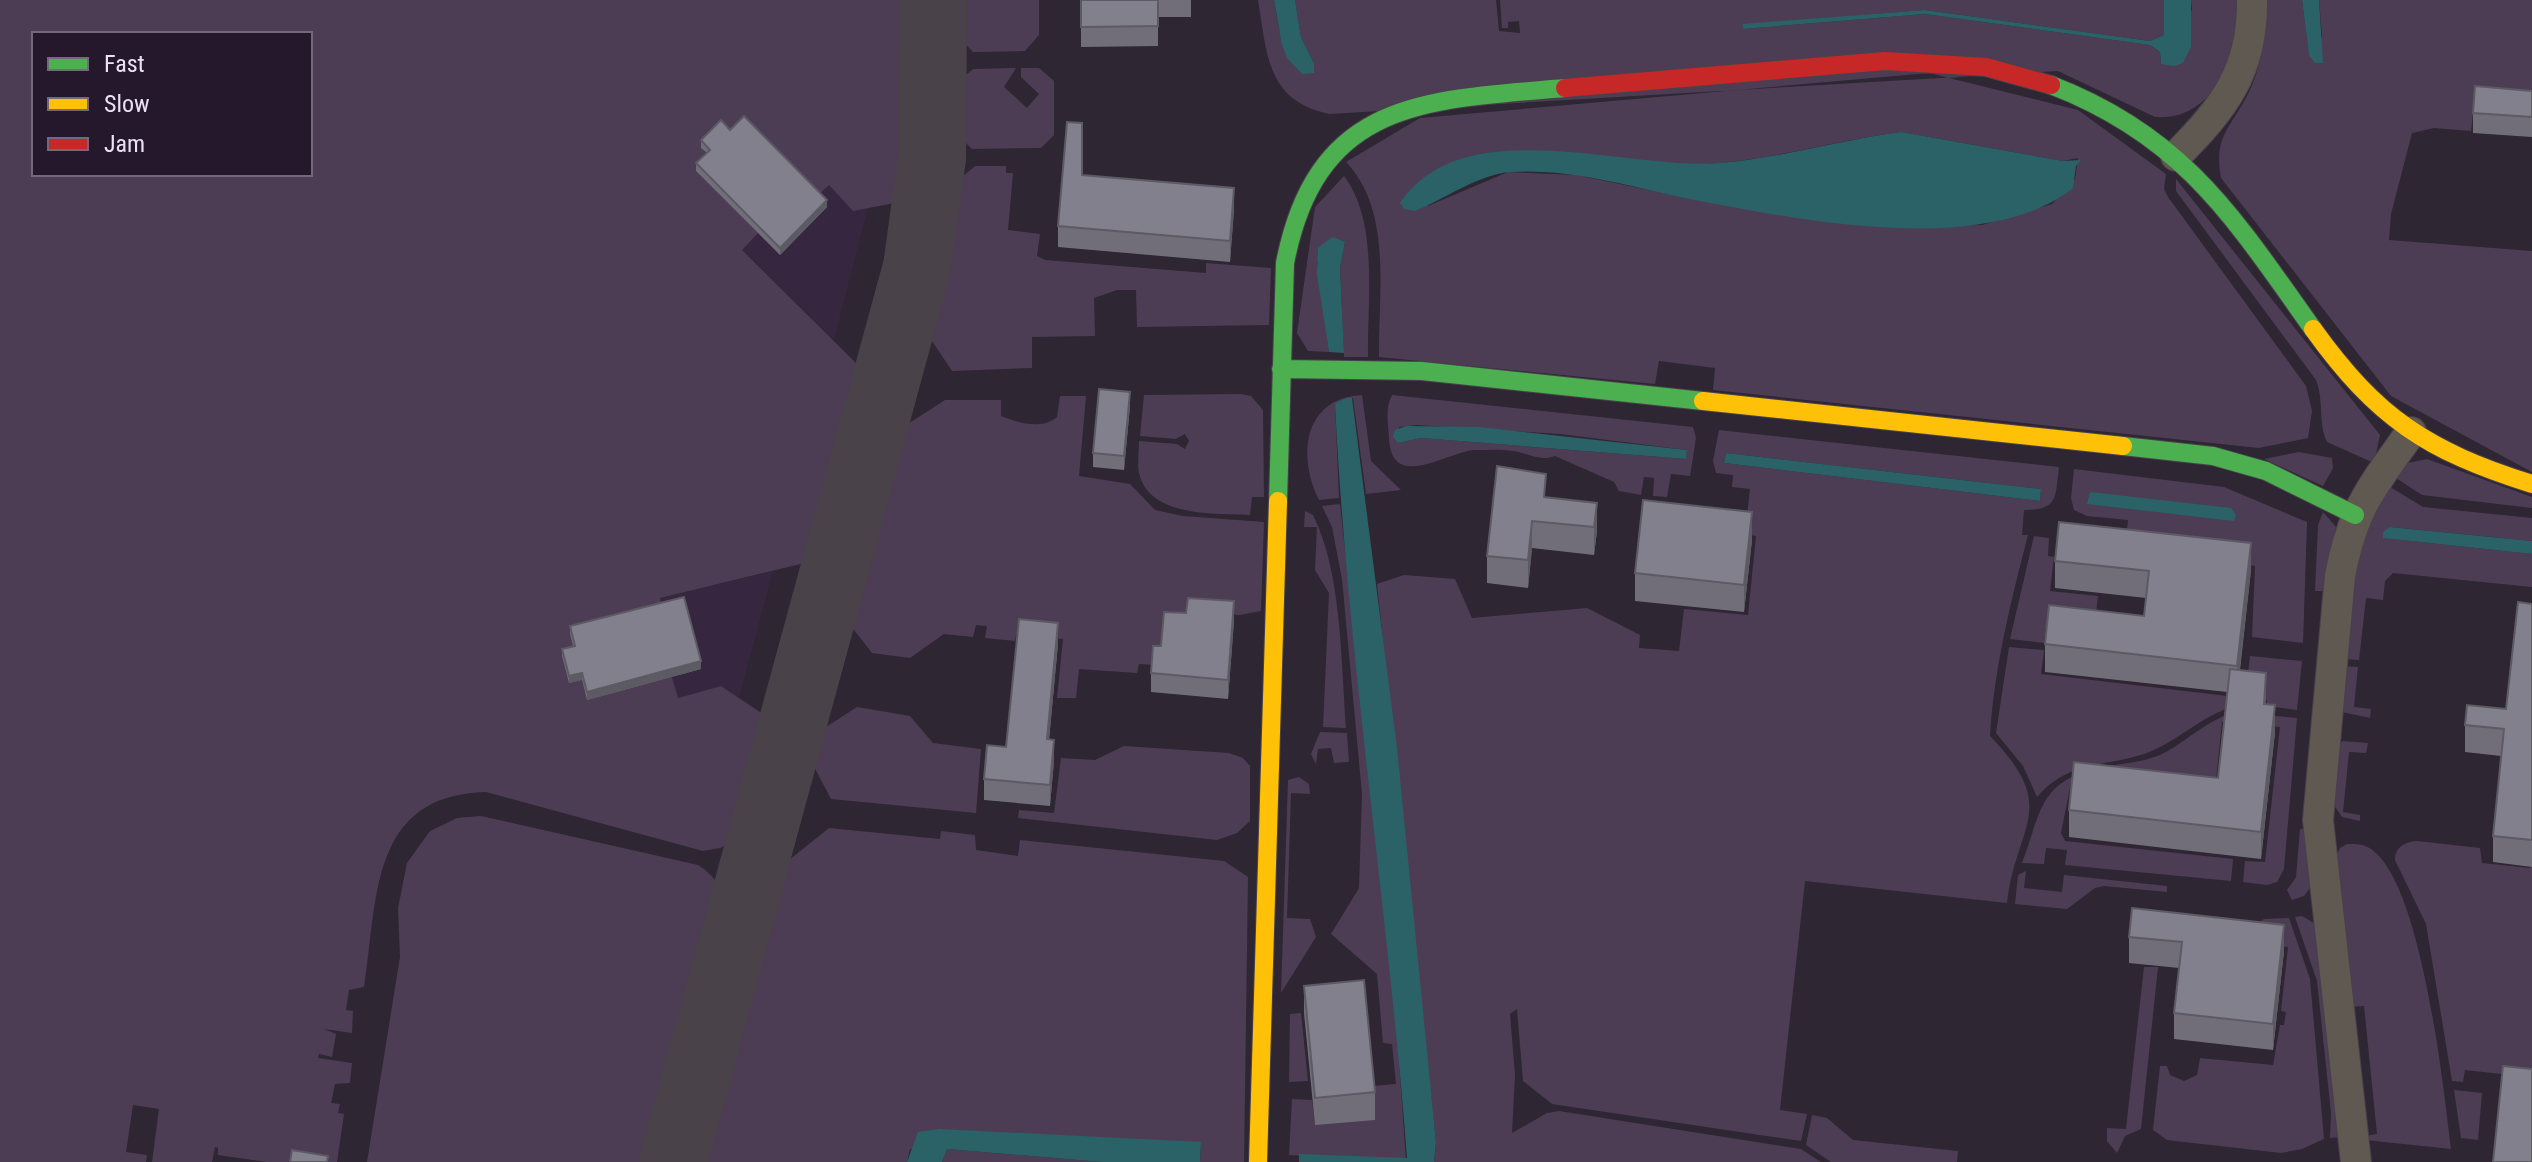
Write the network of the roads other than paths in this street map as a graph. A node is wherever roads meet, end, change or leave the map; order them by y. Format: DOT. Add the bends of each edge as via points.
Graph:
graph roads {
  1 [pos="2252,0"];
  2 [pos="2176,156"];
  3 [pos="1281,369"];
  4 [pos="2411,432"];
  5 [pos="2532,484"];
  6 [pos="2355,515"];
  7 [pos="1258,1162"];
  8 [pos="2356,1162"];
  1 -- 2 [label="street" via="2250,32 2233,89"];
  2 -- 3 [label="street" via="2082,96 1999,67 1953,61 1865,61 1423,103 1374,121 1352,136 1310,183 1289,235"];
  2 -- 4 [label="street" via="2211,191 2357,387"];
  3 -- 6 [label="street" via="1422,371 2213,456 2266,471"];
  3 -- 7 [label="street"];
  4 -- 5 [label="street" via="2494,473"];
  4 -- 6 [label="street"];
  6 -- 8 [label="street" via="2340,576 2318,820"];
}
